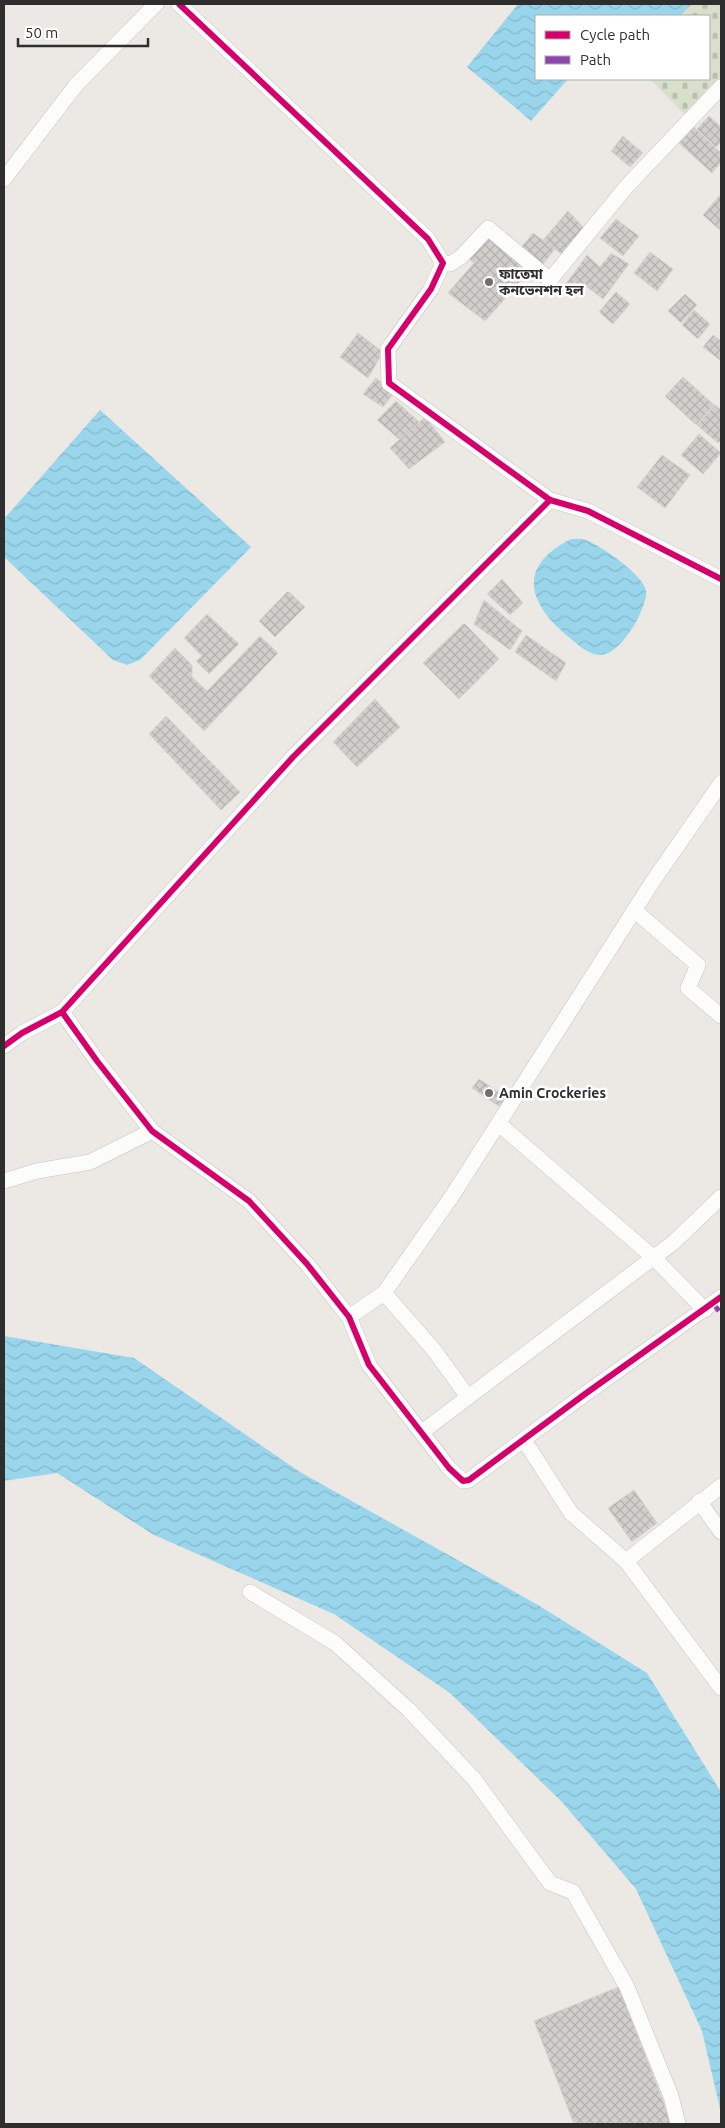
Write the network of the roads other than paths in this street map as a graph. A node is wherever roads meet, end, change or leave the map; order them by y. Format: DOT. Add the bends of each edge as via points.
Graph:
graph roads {
  1 [pos="156,4"];
  2 [pos="179,4"];
  3 [pos="721,87"];
  4 [pos="4,179"];
  5 [pos="443,263"];
  6 [pos="550,500"];
  7 [pos="721,579"];
  8 [pos="721,783"];
  9 [pos="634,910"];
  10 [pos="62,1012"];
  11 [pos="721,1016"];
  12 [pos="4,1046"];
  13 [pos="498,1124"];
  14 [pos="152,1131"];
  15 [pos="4,1181"];
  16 [pos="721,1197"];
  17 [pos="653,1257"];
  18 [pos="384,1293"];
  19 [pos="715,1306"];
  20 [pos="349,1317"];
  21 [pos="468,1397"];
  22 [pos="422,1432"];
  23 [pos="524,1440"];
  24 [pos="721,1486"];
  25 [pos="700,1501"];
  26 [pos="721,1532"];
  27 [pos="626,1561"];
  28 [pos="250,1592"];
  29 [pos="721,1688"];
  30 [pos="678,2124"];
  1 -- 4 [label="street" via="76,84"];
  2 -- 5 [label="street" via="428,239"];
  3 -- 5 [label="street" via="627,186 550,280 488,228 461,257 450,264"];
  5 -- 6 [label="street" via="431,289 388,349 389,382"];
  6 -- 7 [label="street" via="588,511"];
  6 -- 10 [label="street" via="293,756"];
  8 -- 9 [label="street"];
  9 -- 11 [label="street" via="698,965 688,988"];
  9 -- 13 [label="street"];
  10 -- 12 [label="street"];
  10 -- 14 [label="street"];
  13 -- 17 [label="street"];
  13 -- 18 [label="street"];
  14 -- 15 [label="street" via="90,1162 37,1171"];
  14 -- 20 [label="street" via="249,1201 307,1264"];
  16 -- 17 [label="street" via="674,1242"];
  17 -- 19 [label="street"];
  17 -- 21 [label="street"];
  18 -- 20 [label="street"];
  18 -- 21 [label="street" via="434,1350"];
  19 -- 23 [label="street" via="584,1394"];
  20 -- 22 [label="street" via="369,1365"];
  21 -- 22 [label="street"];
  22 -- 23 [label="street" via="463,1481 469,1480"];
  23 -- 27 [label="street" via="572,1513"];
  24 -- 25 [label="street"];
  25 -- 26 [label="street"];
  25 -- 27 [label="street"];
  27 -- 29 [label="street"];
  28 -- 30 [label="street" via="335,1644 409,1710 474,1779 550,1883 573,1892 627,1987 671,2096"];
}
